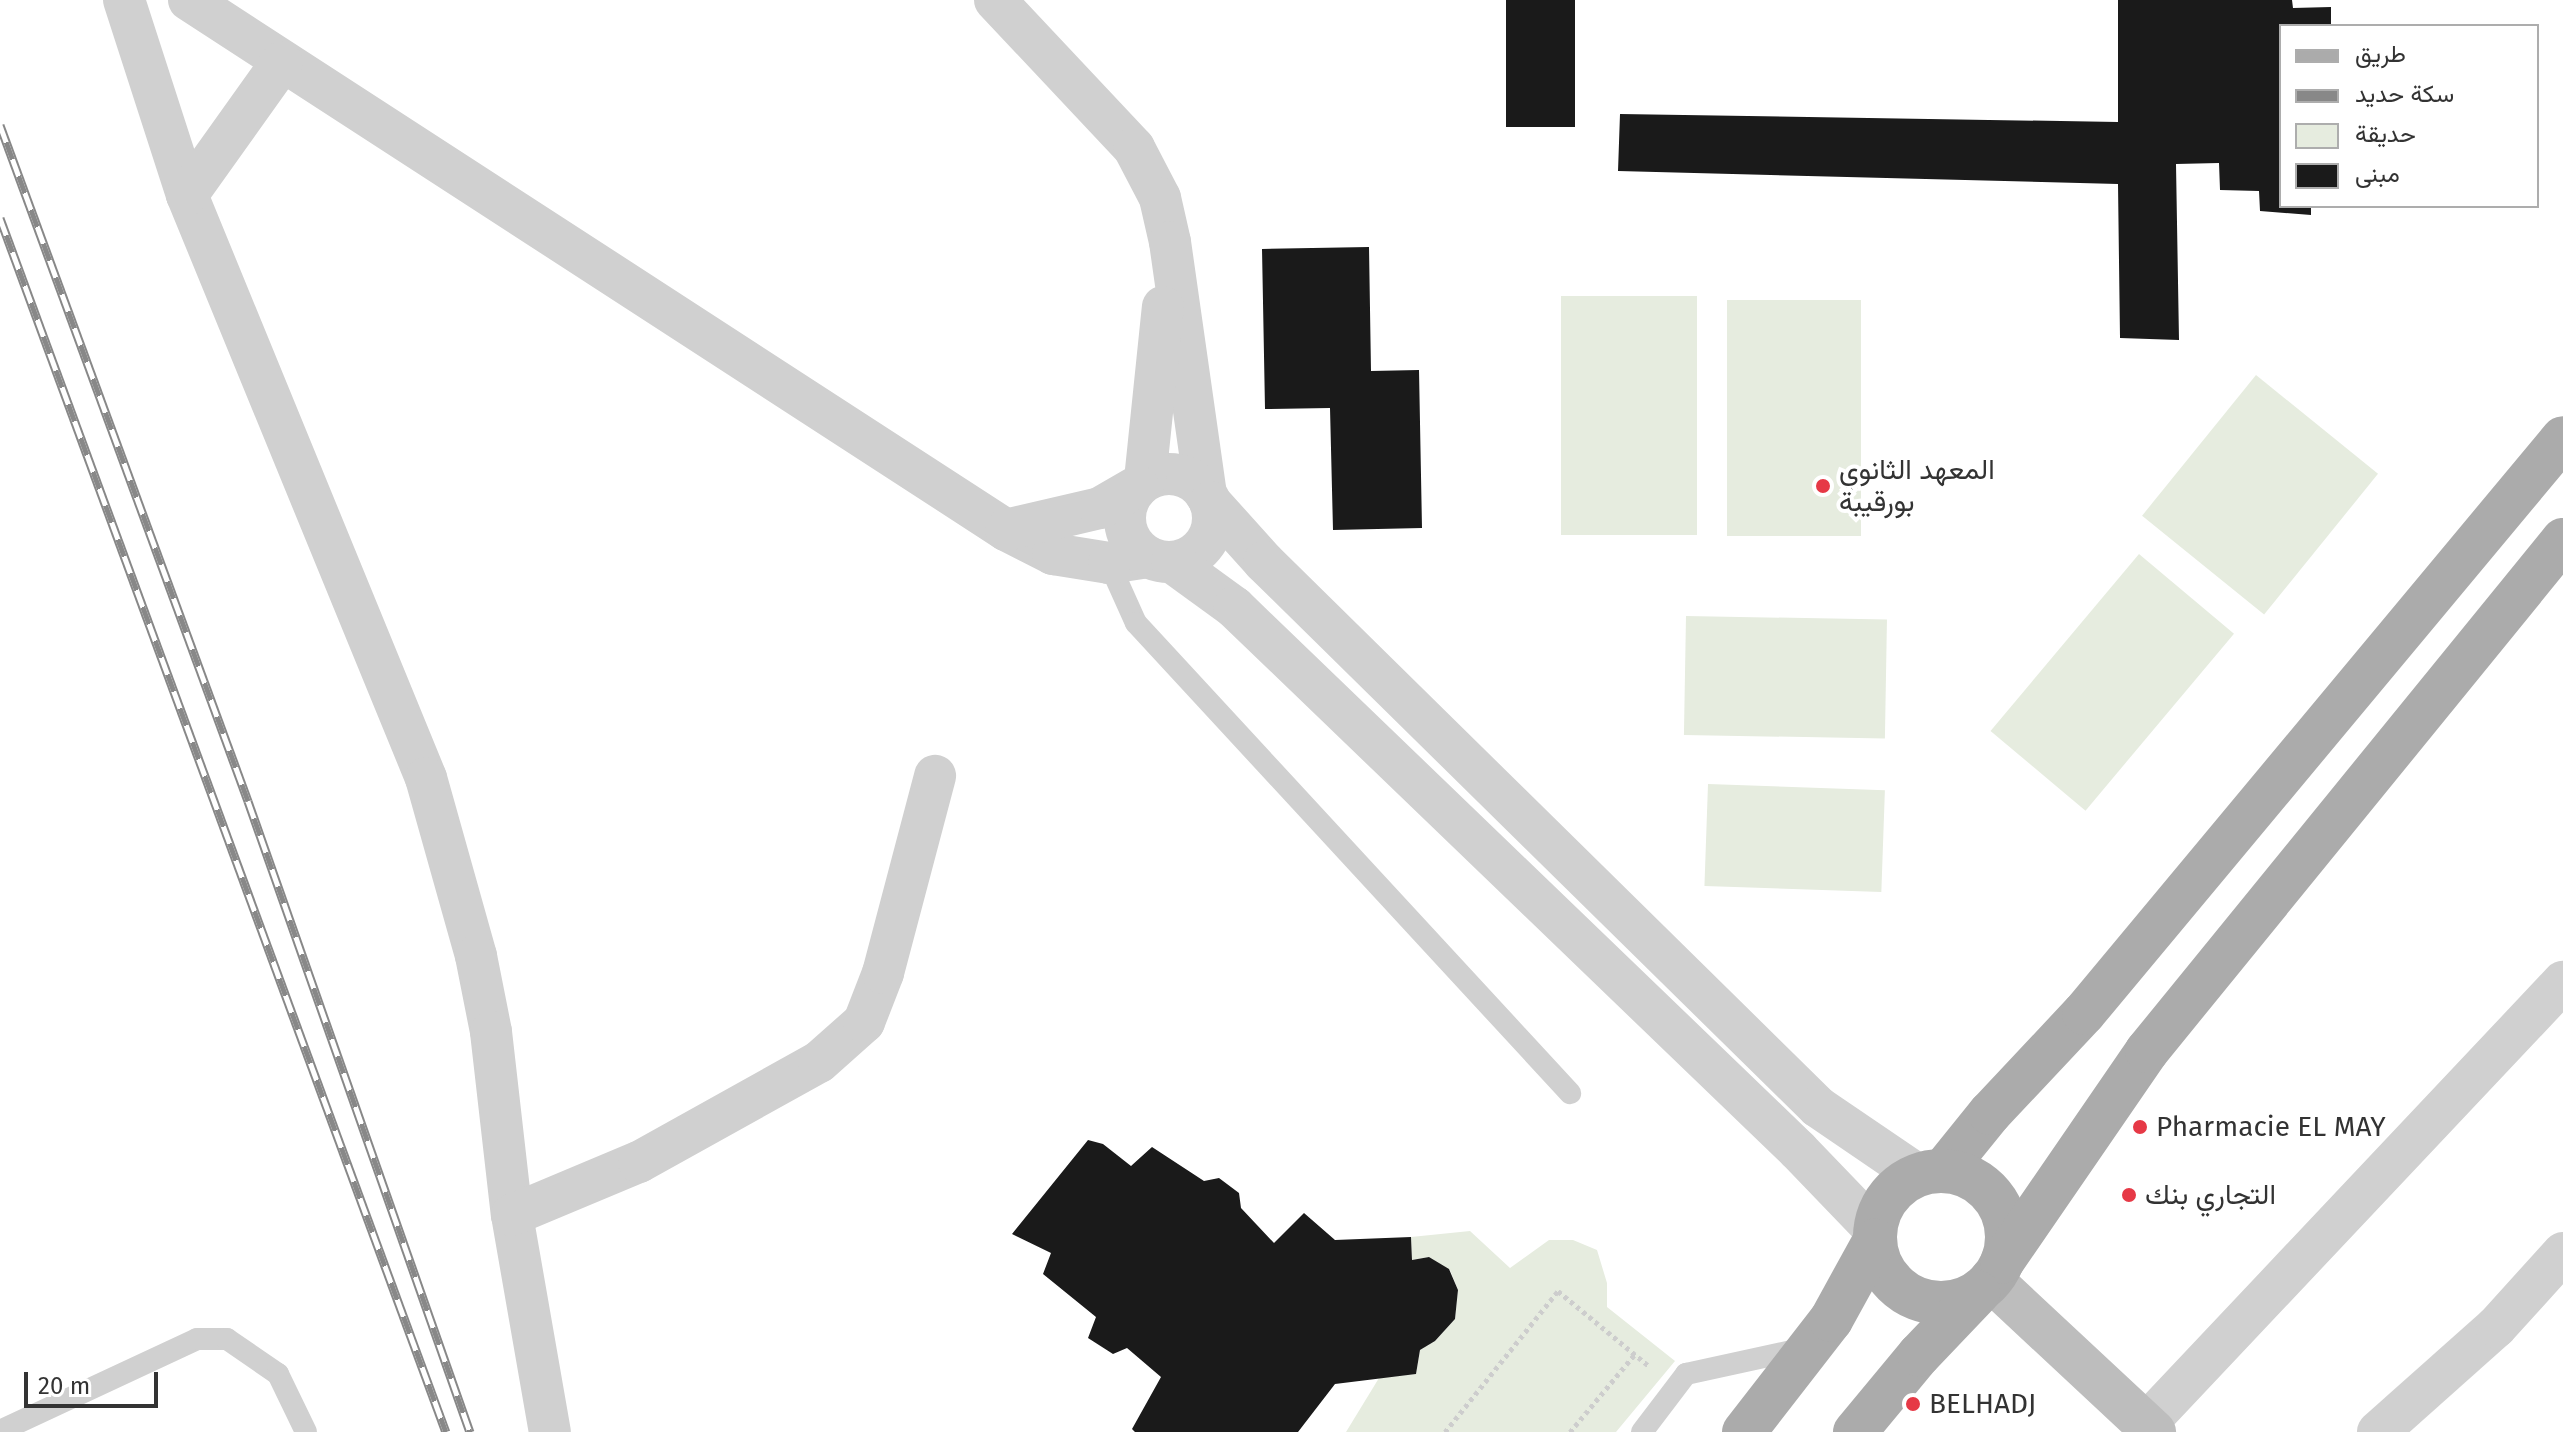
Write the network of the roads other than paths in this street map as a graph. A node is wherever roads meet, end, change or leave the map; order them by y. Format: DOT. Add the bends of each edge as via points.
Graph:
graph roads {
  1 [pos="124,0"];
  2 [pos="189,0"];
  3 [pos="995,0"];
  4 [pos="282,62"];
  5 [pos="187,195"];
  6 [pos="1170,242"];
  7 [pos="2563,438"];
  8 [pos="1142,483"];
  9 [pos="1208,498"];
  10 [pos="1006,530"];
  11 [pos="2563,540"];
  12 [pos="1143,561"];
  13 [pos="935,776"];
  14 [pos="2563,982"];
  15 [pos="1570,1093"];
  16 [pos="1931,1173"];
  17 [pos="512,1215"];
  18 [pos="1876,1236"];
  19 [pos="2563,1253"];
  20 [pos="1990,1278"];
  21 [pos="1812,1346"];
  22 [pos="2150,1428"];
  23 [pos="0,1431"];
  24 [pos="306,1432"];
  25 [pos="550,1432"];
  26 [pos="1642,1432"];
  27 [pos="1744,1432"];
  28 [pos="1855,1432"];
  29 [pos="2378,1432"];
  1 -- 5 [label="street"];
  2 -- 4 [label="street"];
  3 -- 6 [label="street" via="1134,148 1160,198"];
  4 -- 5 [label="street"];
  4 -- 10 [label="street"];
  5 -- 17 [label="street" via="426,778 476,956"];
  6 -- 8 [label="street"];
  6 -- 9 [label="street"];
  7 -- 16 [label="main road" via="2084,1013"];
  8 -- 9 [label="street" via="1158,475 1185,476"];
  8 -- 10 [label="street" via="1100,508"];
  8 -- 12 [label="street" via="1125,510 1125,524"];
  9 -- 12 [label="street" via="1213,515 1206,541 1197,551"];
  9 -- 16 [label="street" via="1264,562 1818,1107"];
  10 -- 12 [label="street" via="1053,554"];
  11 -- 20 [label="main road" via="2147,1051"];
  12 -- 15 [label="lane" via="1136,623"];
  12 -- 18 [label="street" via="1234,607 1787,1139"];
  13 -- 17 [label="street" via="883,973 864,1022 819,1062 639,1162"];
  14 -- 22 [label="street"];
  16 -- 18 [label="main road" via="1901,1184 1887,1198"];
  16 -- 20 [label="main road" via="1964,1175 1996,1201 2007,1242"];
  17 -- 25 [label="street"];
  18 -- 20 [label="main road" via="1878,1260 1888,1277 1920,1300 1959,1301"];
  18 -- 21 [label="main road"];
  19 -- 29 [label="street" via="2496,1327"];
  20 -- 22 [label="street"];
  20 -- 28 [label="main road"];
  21 -- 26 [label="lane" via="1686,1374"];
  21 -- 27 [label="main road"];
  23 -- 24 [label="lane" via="197,1339 227,1339 278,1374"];
}
